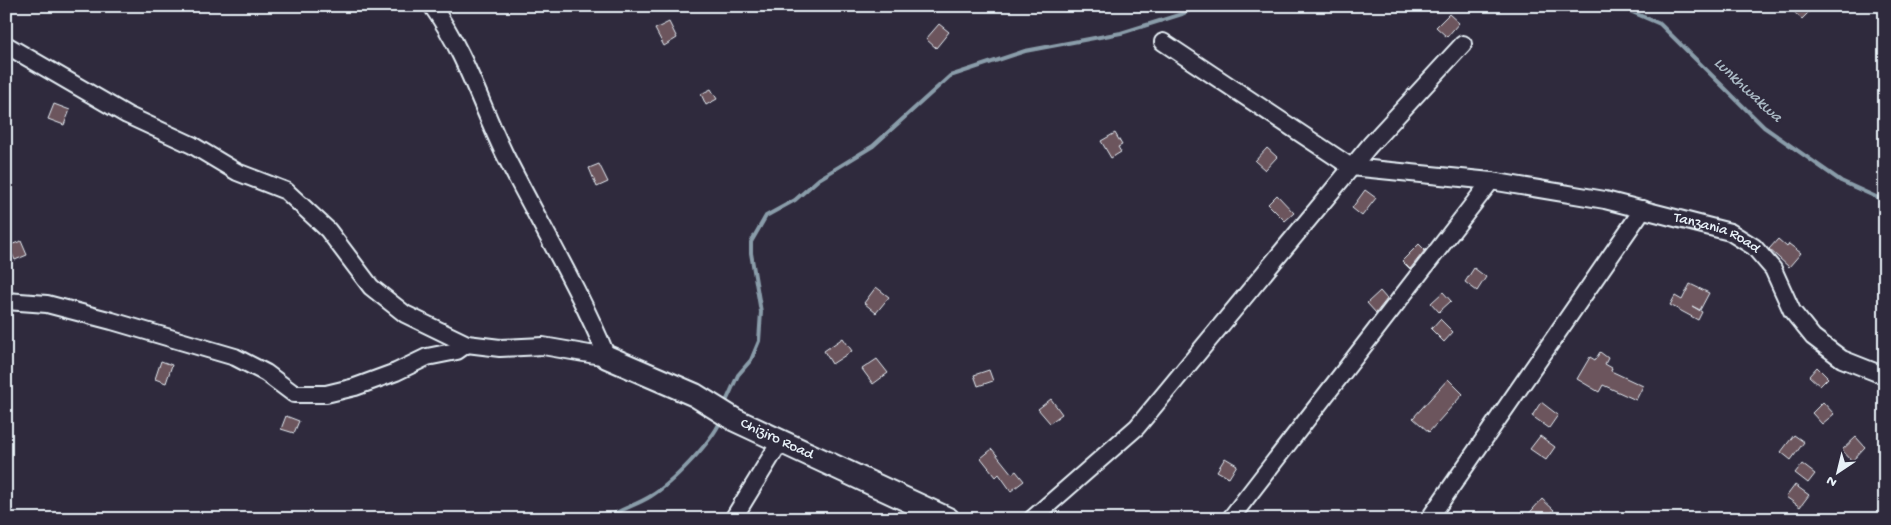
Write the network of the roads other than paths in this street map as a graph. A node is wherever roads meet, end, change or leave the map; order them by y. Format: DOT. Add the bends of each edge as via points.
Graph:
graph roads {
  1 [pos="432,6"];
  2 [pos="1163,42"];
  3 [pos="1463,44"];
  4 [pos="6,45"];
  5 [pos="1351,167"];
  6 [pos="1491,181"];
  7 [pos="1643,209"];
  8 [pos="6,301"];
  9 [pos="467,344"];
  10 [pos="607,356"];
  11 [pos="1885,376"];
  12 [pos="780,442"];
  13 [pos="732,519"];
  14 [pos="948,519"];
  15 [pos="1032,519"];
  16 [pos="1230,519"];
  17 [pos="1430,519"];
  1 -- 10 [label="street" via="462,54 488,120 590,315"];
  2 -- 5 [label="street"];
  3 -- 5 [label="street"];
  4 -- 9 [label="street" via="127,115 192,145 237,172 286,191 328,230 371,287 405,314"];
  5 -- 6 [label="street, Tanzania Road"];
  5 -- 15 [label="street" via="1137,428"];
  6 -- 7 [label="street, Tanzania Road"];
  6 -- 16 [label="street"];
  7 -- 11 [label="street, Tanzania Road" via="1710,225 1730,232 1754,247 1773,270 1792,311 1813,337 1842,359"];
  7 -- 17 [label="street"];
  8 -- 9 [label="street" via="47,304 235,358 294,394 326,394 355,387 427,357 458,351"];
  9 -- 10 [label="street" via="500,348 542,346"];
  10 -- 12 [label="street, Chiziro Road" via="695,395 734,420"];
  12 -- 13 [label="street"];
  12 -- 14 [label="street, Chiziro Road"];
}
